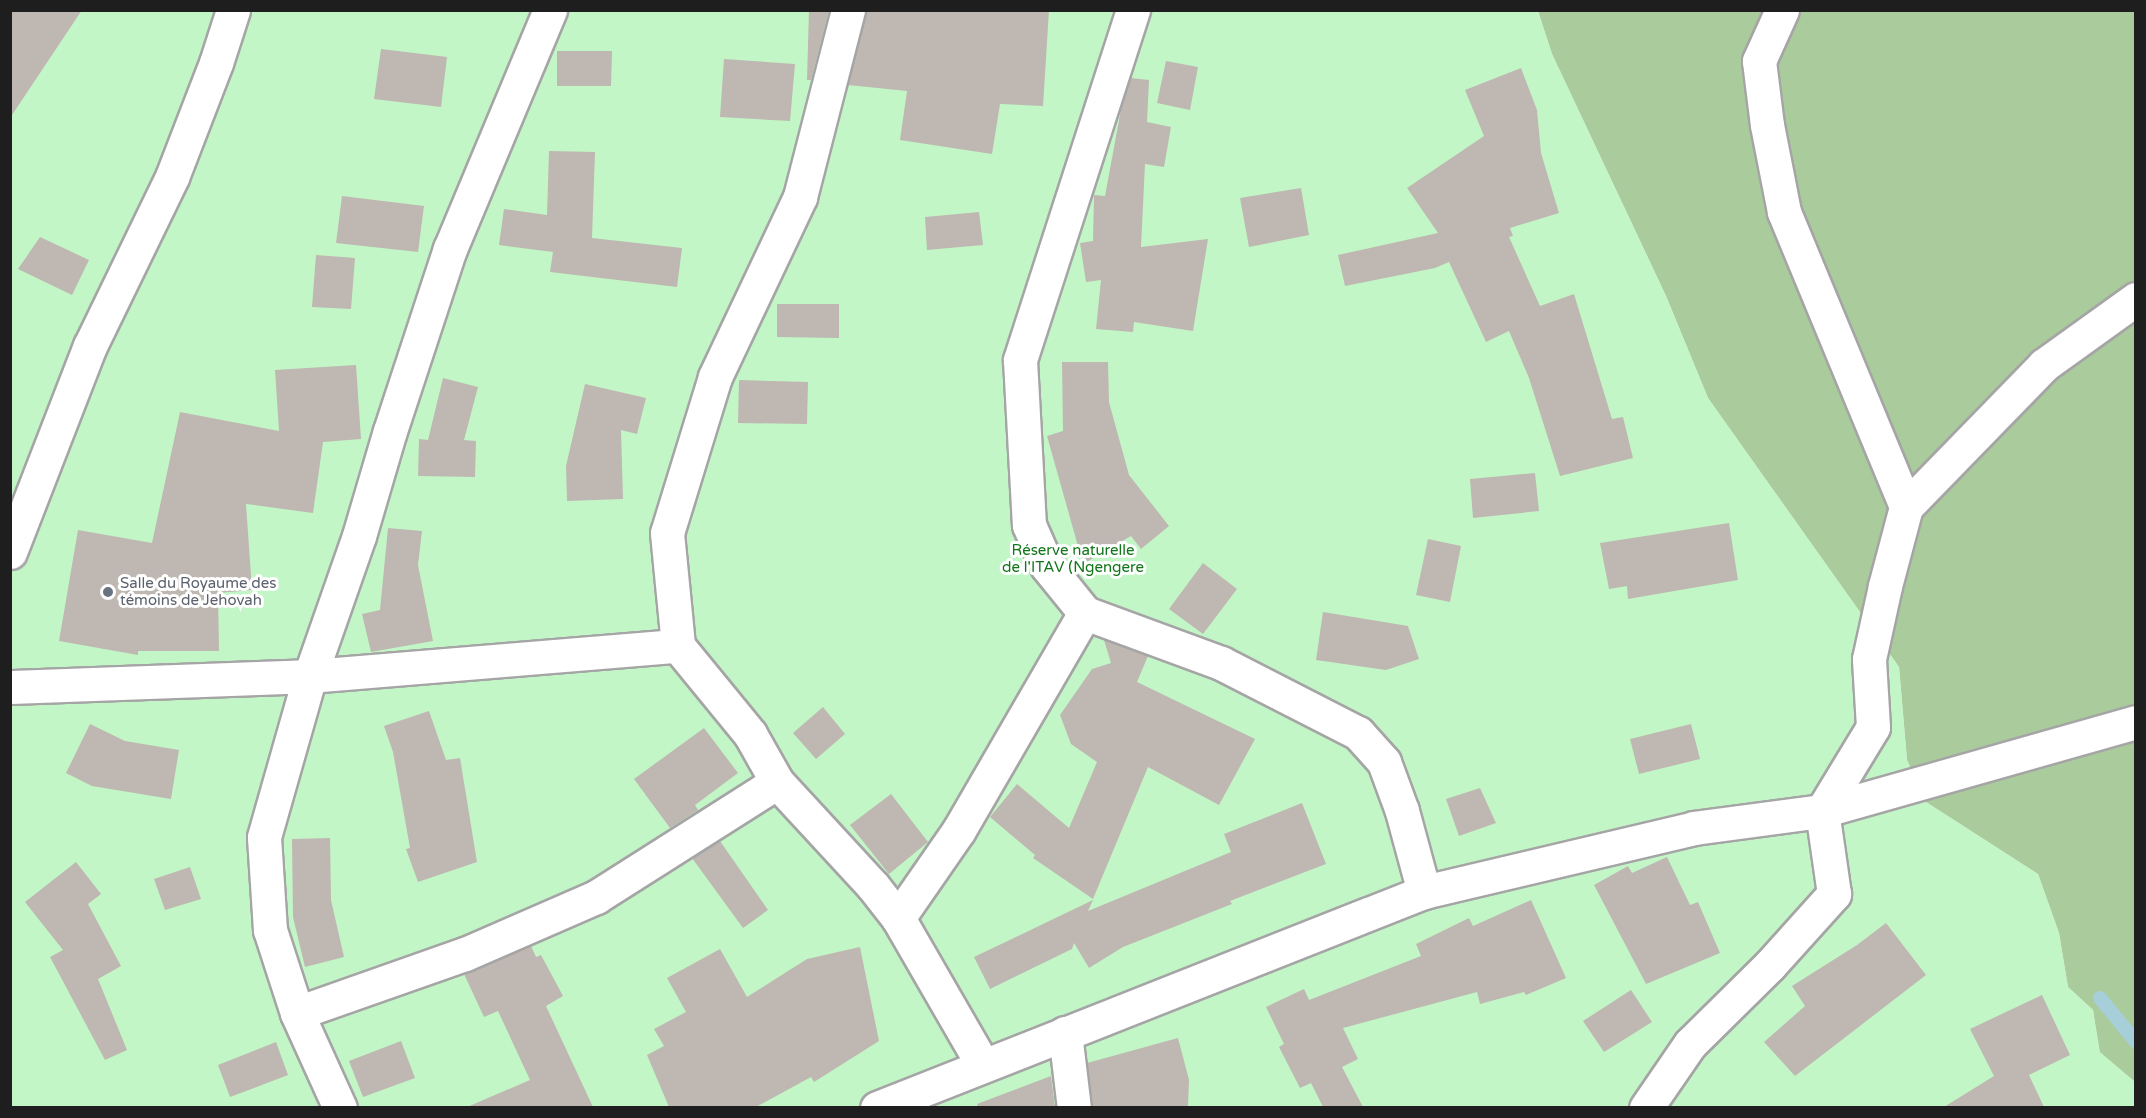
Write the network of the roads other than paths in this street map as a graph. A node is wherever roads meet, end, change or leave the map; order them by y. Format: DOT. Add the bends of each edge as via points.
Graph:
graph roads {
  1 [pos="232,10"];
  2 [pos="550,10"];
  3 [pos="848,10"];
  4 [pos="1133,10"];
  5 [pos="1782,10"];
  6 [pos="2136,299"];
  7 [pos="1906,507"];
  8 [pos="10,552"];
  9 [pos="1085,613"];
  10 [pos="678,646"];
  11 [pos="310,676"];
  12 [pos="10,687"];
  13 [pos="2136,722"];
  14 [pos="777,782"];
  15 [pos="1822,812"];
  16 [pos="1424,892"];
  17 [pos="898,918"];
  18 [pos="297,1012"];
  19 [pos="1065,1032"];
  20 [pos="982,1065"];
  21 [pos="340,1107"];
  22 [pos="877,1107"];
  23 [pos="1074,1107"];
  24 [pos="1646,1107"];
  1 -- 8 [label="street" via="172,177 90,346"];
  2 -- 11 [label="street" via="450,249"];
  3 -- 10 [label="street" via="800,197 715,376 667,533"];
  4 -- 9 [label="street" via="1020,360 1029,525 1047,566"];
  5 -- 7 [label="street" via="1760,61 1767,125 1784,212"];
  6 -- 7 [label="street" via="2044,365"];
  7 -- 15 [label="street" via="1869,659 1872,727"];
  9 -- 16 [label="street" via="1221,663 1359,733 1384,762"];
  9 -- 17 [label="street" via="958,830"];
  10 -- 11 [label="street"];
  10 -- 14 [label="street" via="750,734"];
  11 -- 12 [label="street"];
  11 -- 18 [label="street" via="264,837 270,930"];
  13 -- 15 [label="street"];
  14 -- 17 [label="street"];
  14 -- 18 [label="street" via="596,897 465,954"];
  15 -- 16 [label="street" via="1694,828"];
  15 -- 24 [label="street" via="1834,894 1770,965 1690,1044"];
  16 -- 19 [label="street"];
  17 -- 20 [label="street"];
  18 -- 21 [label="street"];
  19 -- 20 [label="street"];
  19 -- 23 [label="street"];
  20 -- 22 [label="street"];
}
